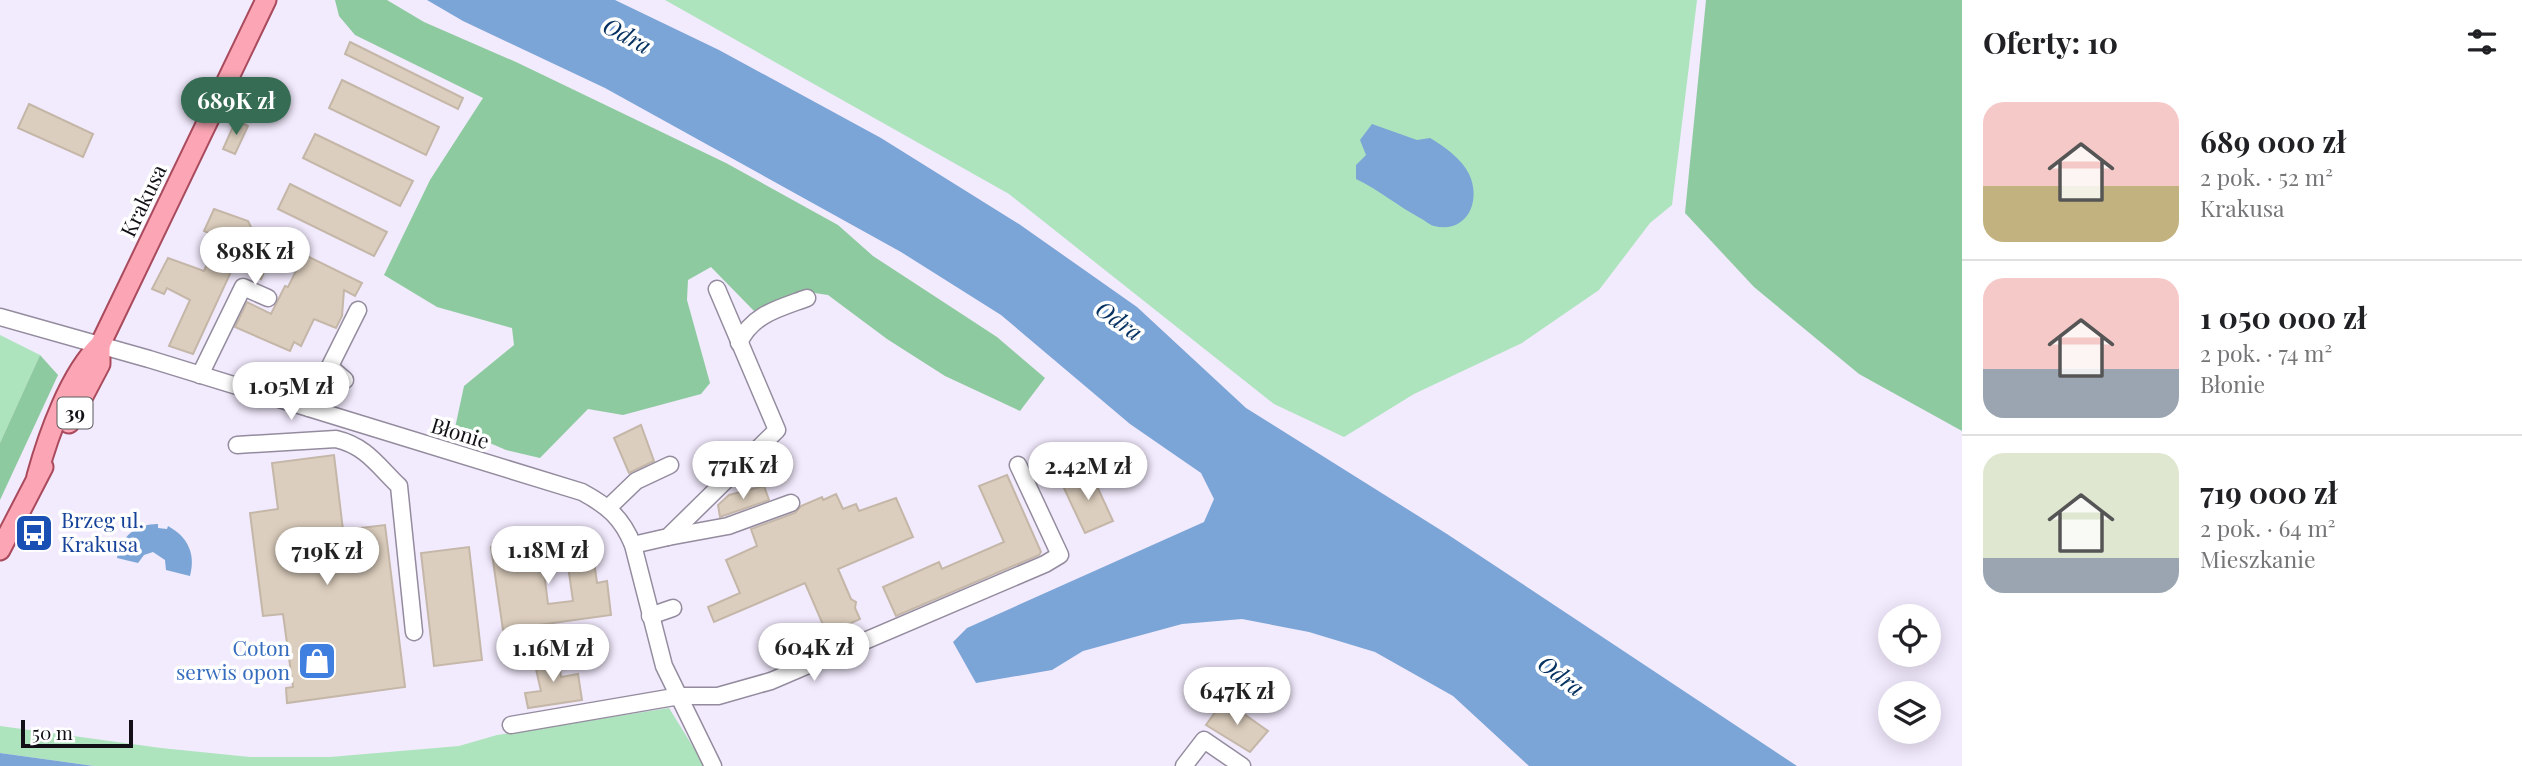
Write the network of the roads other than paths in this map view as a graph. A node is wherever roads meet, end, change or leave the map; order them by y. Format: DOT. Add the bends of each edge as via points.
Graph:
graph roads {
  1 [pos="266,0"];
  2 [pos="717,289"];
  3 [pos="268,298"];
  4 [pos="807,298"];
  5 [pos="358,310"];
  6 [pos="0,317"];
  7 [pos="739,343"];
  8 [pos="100,345"];
  9 [pos="330,366"];
  10 [pos="200,375"];
  11 [pos="345,380"];
  12 [pos="309,408"];
  13 [pos="237,445"];
  14 [pos="1018,465"];
  15 [pos="670,466"];
  16 [pos="792,503"];
  17 [pos="609,507"];
  18 [pos="668,537"];
  19 [pos="634,545"];
  20 [pos="0,550"];
  21 [pos="673,608"];
  22 [pos="650,616"];
  23 [pos="414,632"];
  24 [pos="680,696"];
  25 [pos="511,725"];
  26 [pos="713,766"];
  27 [pos="1184,766"];
  28 [pos="1242,766"];
  1 -- 8 [label="main road, Krakusa / 39"];
  2 -- 7 [label="street"];
  3 -- 10 [label="street" via="243,287"];
  4 -- 7 [label="street" via="750,323"];
  5 -- 9 [label="street"];
  6 -- 8 [label="street, Błonie"];
  7 -- 18 [label="street" via="777,430"];
  8 -- 10 [label="street, Błonie"];
  8 -- 20 [label="main road, Krakusa / 39" via="100,364"];
  9 -- 11 [label="street"];
  9 -- 12 [label="street"];
  10 -- 12 [label="street, Błonie"];
  12 -- 17 [label="street, Błonie" via="582,492"];
  13 -- 23 [label="street" via="336,439 372,454 380,469 399,486"];
  14 -- 24 [label="street" via="1060,555 771,681 718,696"];
  15 -- 17 [label="street" via="635,481"];
  16 -- 18 [label="street" via="728,526"];
  17 -- 19 [label="street, Błonie"];
  18 -- 19 [label="street"];
  19 -- 22 [label="street, Błonie"];
  21 -- 22 [label="street"];
  22 -- 24 [label="street, Błonie" via="664,666"];
  24 -- 25 [label="street"];
  24 -- 26 [label="street, Błonie"];
  27 -- 28 [label="street" via="1204,740"];
}
